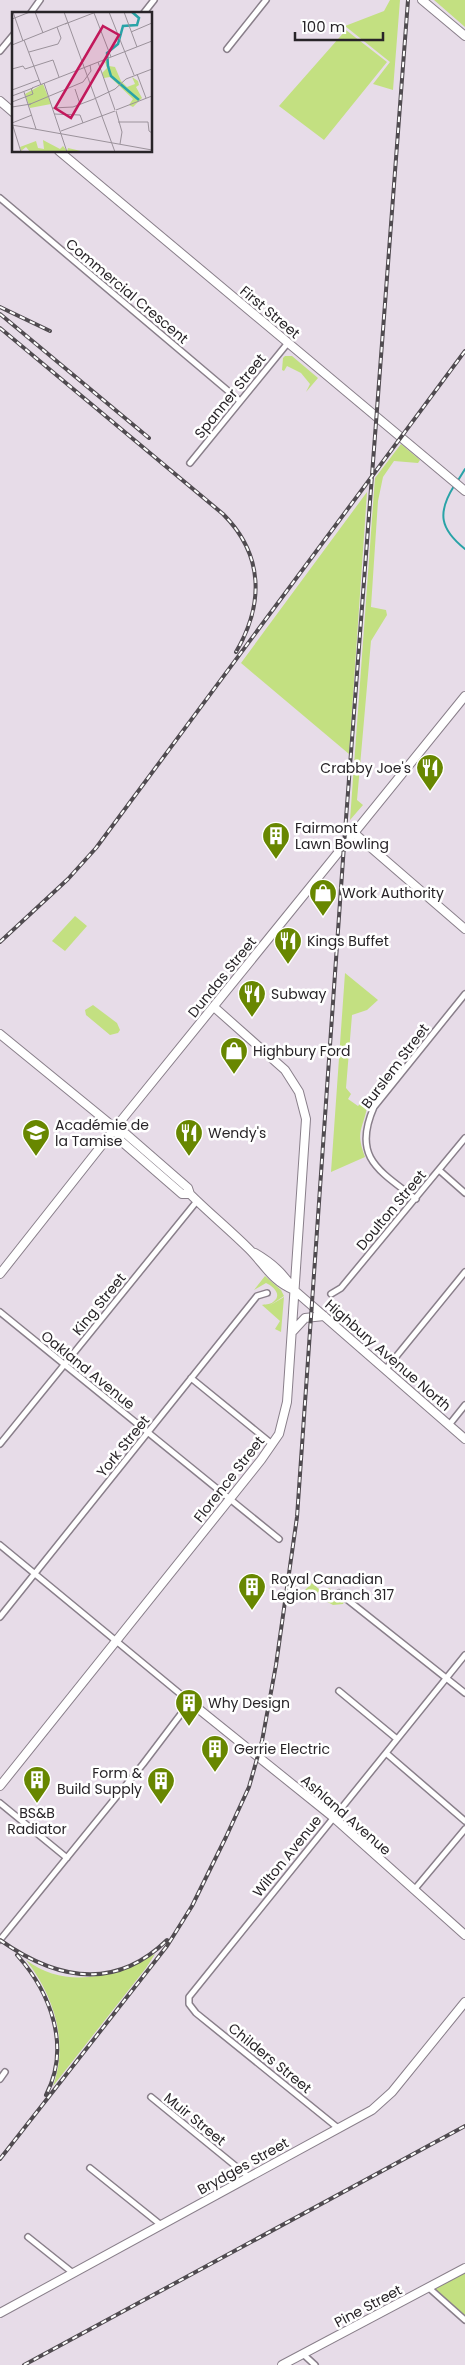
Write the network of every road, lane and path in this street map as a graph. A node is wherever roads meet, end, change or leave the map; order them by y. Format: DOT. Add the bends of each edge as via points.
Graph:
graph roads {
  1 [pos="40,0"];
  2 [pos="154,0"];
  3 [pos="266,0"];
  4 [pos="422,0"];
  5 [pos="31,12"];
  6 [pos="145,12"];
  7 [pos="12,36"];
  8 [pos="465,36"];
  9 [pos="227,49"];
  10 [pos="0,51"];
  11 [pos="0,101"];
  12 [pos="12,111"];
  13 [pos="60,152"];
  14 [pos="0,198"];
  15 [pos="287,344"];
  16 [pos="240,401"];
  17 [pos="190,463"];
  18 [pos="463,489"];
  19 [pos="465,696"];
  20 [pos="354,832"];
  21 [pos="465,929"];
  22 [pos="465,994"];
  23 [pos="214,1007"];
  24 [pos="0,1034"];
  25 [pos="115,1128"];
  26 [pos="465,1138"];
  27 [pos="439,1170"];
  28 [pos="465,1192"];
  29 [pos="416,1199"];
  30 [pos="197,1201"];
  31 [pos="465,1272"];
  32 [pos="0,1274"];
  33 [pos="294,1290"];
  34 [pos="267,1293"];
  35 [pos="331,1294"];
  36 [pos="0,1312"];
  37 [pos="324,1316"];
  38 [pos="293,1331"];
  39 [pos="64,1364"];
  40 [pos="386,1368"];
  41 [pos="192,1378"];
  42 [pos="465,1405"];
  43 [pos="449,1424"];
  44 [pos="148,1432"];
  45 [pos="465,1438"];
  46 [pos="0,1444"];
  47 [pos="272,1444"];
  48 [pos="230,1499"];
  49 [pos="279,1539"];
  50 [pos="0,1545"];
  51 [pos="34,1574"];
  52 [pos="340,1593"];
  53 [pos="0,1617"];
  54 [pos="117,1642"];
  55 [pos="465,1655"];
  56 [pos="446,1677"];
  57 [pos="339,1691"];
  58 [pos="465,1693"];
  59 [pos="190,1702"];
  60 [pos="397,1739"];
  61 [pos="386,1753"];
  62 [pos="0,1786"];
  63 [pos="0,1803"];
  64 [pos="333,1817"];
  65 [pos="465,1821"];
  66 [pos="465,1830"];
  67 [pos="66,1858"];
  68 [pos="414,1890"];
  69 [pos="465,1935"];
  70 [pos="0,1940"];
  71 [pos="465,2002"];
  72 [pos="189,2004"];
  73 [pos="6,2072"];
  74 [pos="0,2079"];
  75 [pos="151,2097"];
  76 [pos="338,2128"];
  77 [pos="90,2168"];
  78 [pos="249,2177"];
  79 [pos="161,2225"];
  80 [pos="28,2237"];
  81 [pos="465,2268"];
  82 [pos="73,2273"];
  83 [pos="429,2288"];
  84 [pos="0,2313"];
  85 [pos="465,2320"];
  86 [pos="303,2354"];
  87 [pos="282,2365"];
  88 [pos="315,2365"];
  1 -- 5 [label="street"];
  2 -- 6 [label="street"];
  3 -- 9 [label="street"];
  4 -- 8 [label="main road"];
  7 -- 10 [label="street"];
  11 -- 12 [label="main road"];
  13 -- 15 [label="main road, First Street"];
  14 -- 16 [label="street, Commercial Crescent"];
  15 -- 16 [label="street, Spanner Street"];
  15 -- 18 [label="main road, First Street"];
  16 -- 17 [label="street, Spanner Street"];
  19 -- 20 [label="main road, Dundas Street"];
  20 -- 21 [label="main road"];
  20 -- 23 [label="main road, Dundas Street"];
  22 -- 29 [label="street, Burslem Street" via="374,1107 368,1122 364,1141 369,1157"];
  23 -- 25 [label="main road, Dundas Street"];
  23 -- 33 [label="main road, Florence Street" via="285,1070 299,1092 306,1119"];
  24 -- 25 [label="main road, Highbury Avenue North"];
  25 -- 30 [label="main road, Highbury Avenue North" via="188,1188"];
  25 -- 32 [label="main road, Dundas Street"];
  26 -- 27 [label="street, Doulton Street"];
  27 -- 28 [label="street"];
  27 -- 29 [label="street, Doulton Street"];
  29 -- 35 [label="street, Doulton Street" via="341,1288"];
  30 -- 33 [label="main road, Highbury Avenue North" via="251,1250 268,1260"];
  30 -- 39 [label="street, King Street"];
  31 -- 40 [label="street"];
  33 -- 37 [label="main road, Highbury Avenue North"];
  33 -- 38 [label="main road, Florence Street"];
  34 -- 41 [label="street, York Street" via="257,1296"];
  36 -- 39 [label="street, Oakland Avenue"];
  37 -- 38 [label="main road" via="305,1318"];
  37 -- 40 [label="main road, Highbury Avenue North"];
  38 -- 47 [label="main road, Florence Street" via="286,1402 279,1434"];
  39 -- 44 [label="street, Oakland Avenue"];
  39 -- 46 [label="street, King Street"];
  40 -- 43 [label="main road, Highbury Avenue North"];
  41 -- 44 [label="street, York Street"];
  41 -- 47 [label="street"];
  42 -- 43 [label="street"];
  43 -- 45 [label="main road, Highbury Avenue North"];
  44 -- 48 [label="street, Oakland Avenue"];
  44 -- 51 [label="street, York Street"];
  47 -- 48 [label="main road, Florence Street"];
  48 -- 49 [label="street, Oakland Avenue"];
  48 -- 54 [label="main road, Florence Street"];
  50 -- 51 [label="street, Ashland Avenue"];
  51 -- 53 [label="street, York Street"];
  51 -- 54 [label="street, Ashland Avenue"];
  52 -- 56 [label="street"];
  54 -- 59 [label="street, Ashland Avenue"];
  54 -- 62 [label="main road, Florence Street"];
  55 -- 56 [label="street, Wilton Avenue"];
  56 -- 58 [label="street"];
  56 -- 60 [label="street, Wilton Avenue"];
  57 -- 60 [label="street"];
  59 -- 64 [label="main road, Ashland Avenue"];
  59 -- 67 [label="street" via="144,1764"];
  60 -- 61 [label="street, Wilton Avenue"];
  61 -- 64 [label="street, Wilton Avenue"];
  61 -- 65 [label="street"];
  63 -- 67 [label="street"];
  64 -- 68 [label="main road, Ashland Avenue"];
  64 -- 72 [label="street, Wilton Avenue" via="195,1990"];
  66 -- 68 [label="street"];
  67 -- 70 [label="street"];
  68 -- 69 [label="main road, Ashland Avenue"];
  71 -- 76 [label="main road, Brydges Street" via="392,2092 372,2110"];
  72 -- 76 [label="street, Childers Street"];
  73 -- 74 [label="street"];
  75 -- 78 [label="street, Muir Street"];
  76 -- 78 [label="main road, Brydges Street"];
  77 -- 79 [label="street"];
  78 -- 79 [label="main road, Brydges Street"];
  79 -- 82 [label="main road, Brydges Street"];
  80 -- 82 [label="street"];
  81 -- 83 [label="main road, Pine Street"];
  82 -- 84 [label="main road, Brydges Street"];
  83 -- 85 [label="street"];
  83 -- 86 [label="main road, Pine Street"];
  86 -- 87 [label="main road, Pine Street"];
  86 -- 88 [label="street"];
}
